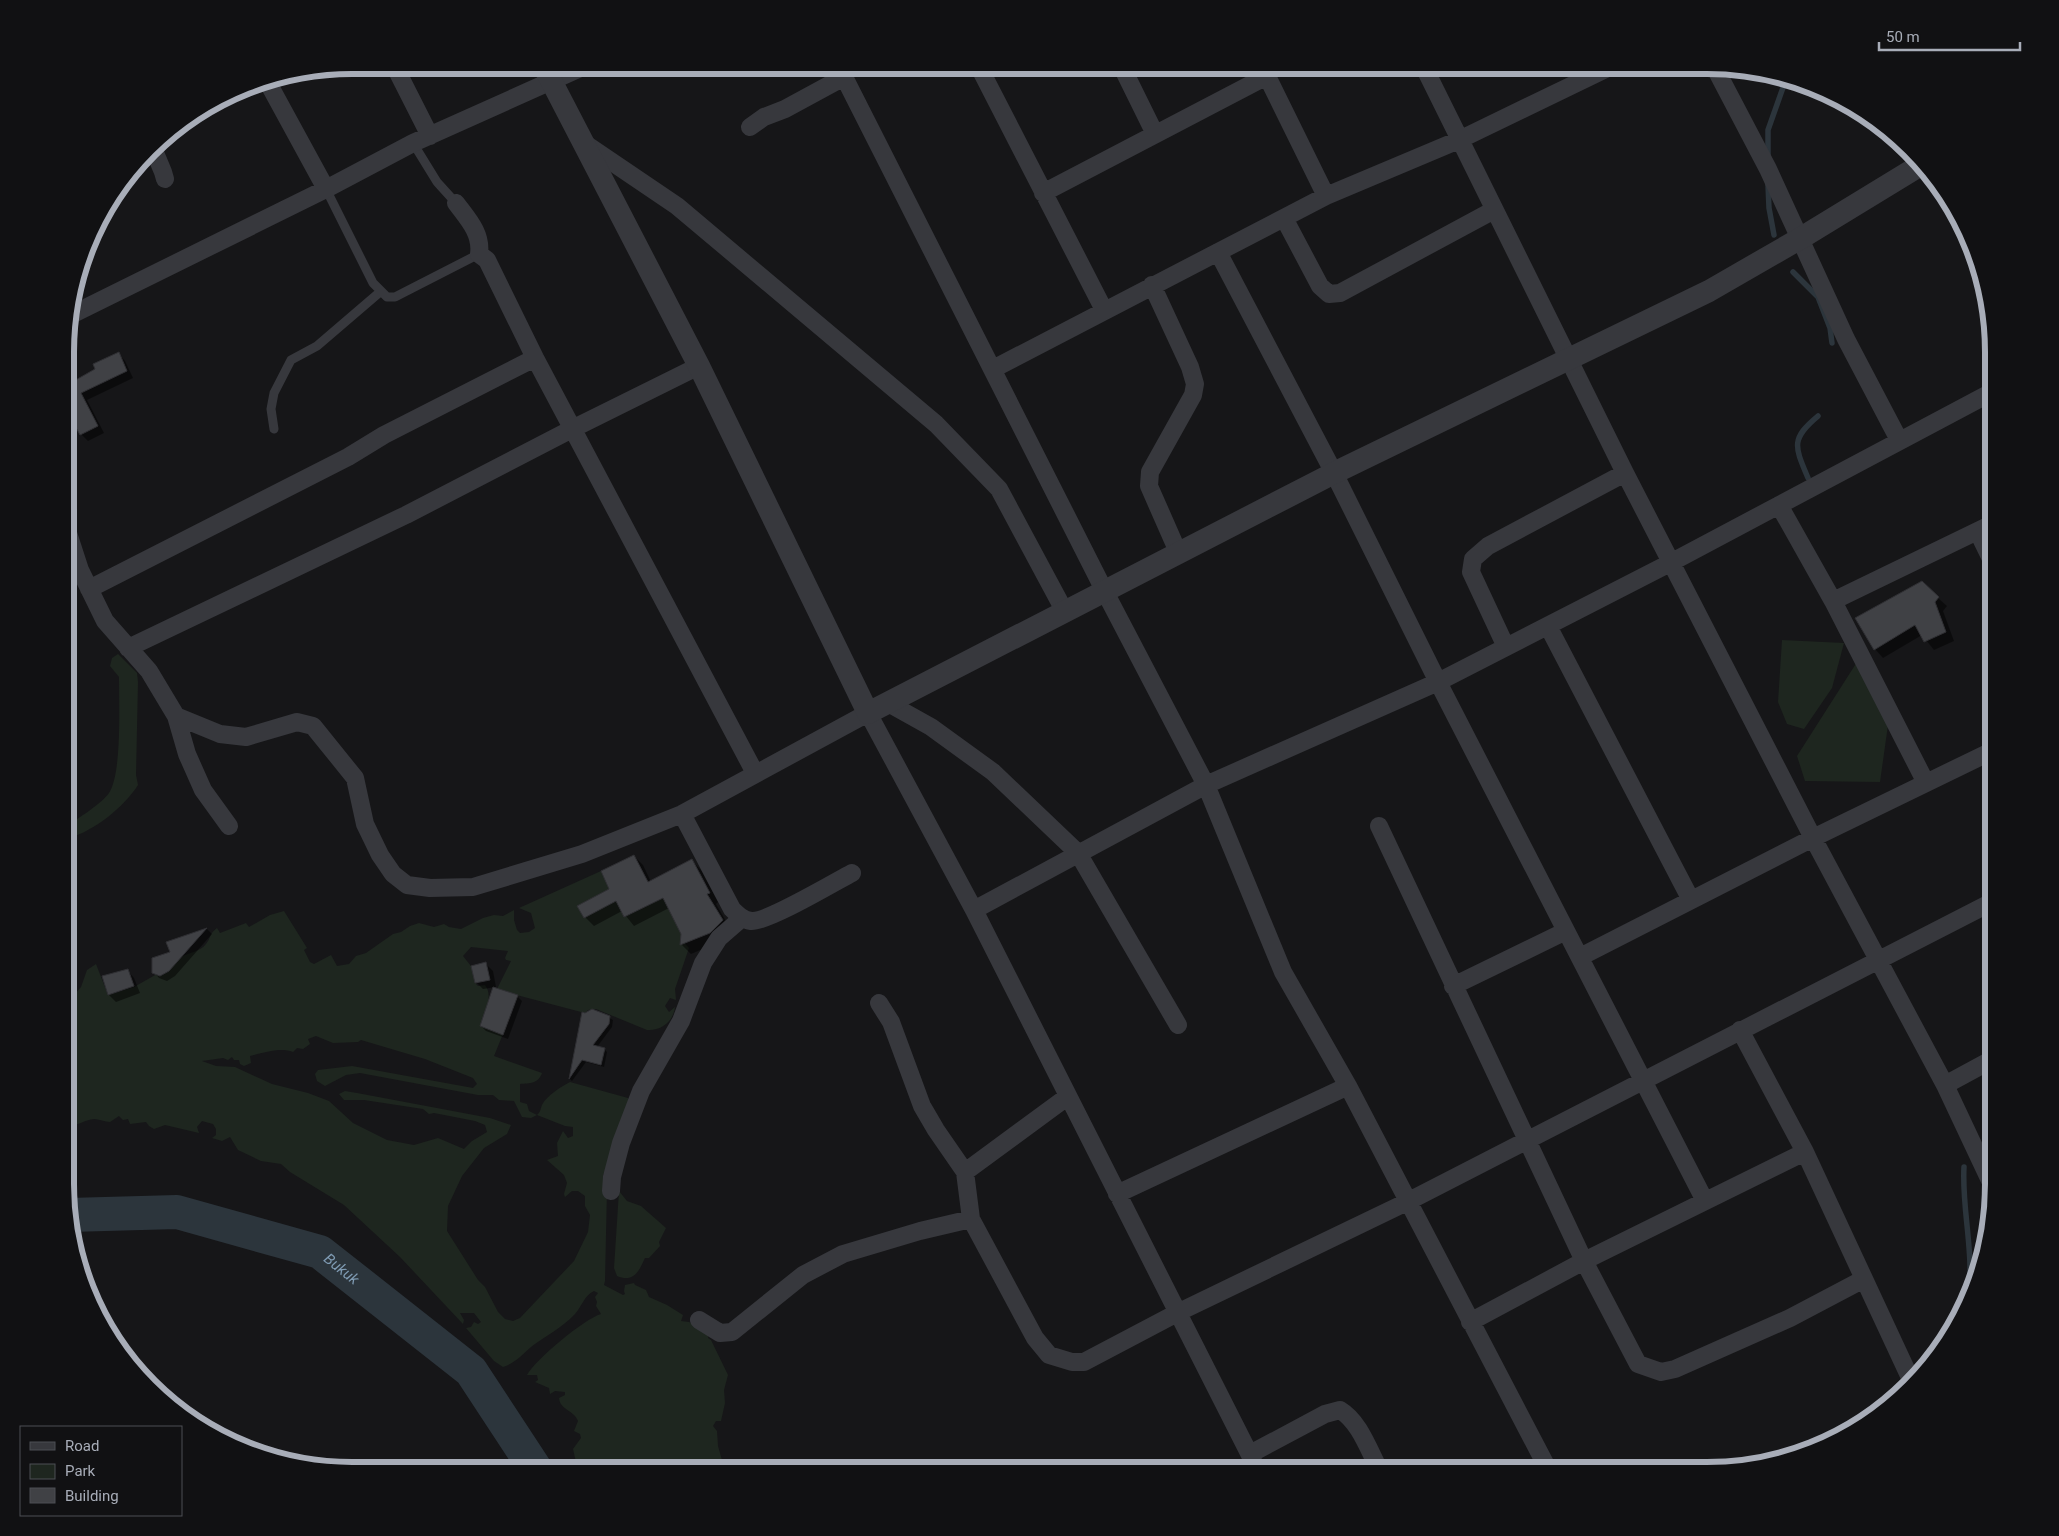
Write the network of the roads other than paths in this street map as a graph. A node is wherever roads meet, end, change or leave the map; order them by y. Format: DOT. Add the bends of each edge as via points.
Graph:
graph roads {
  1 [pos="399,74"];
  2 [pos="546,74"];
  3 [pos="549,74"];
  4 [pos="837,74"];
  5 [pos="843,74"];
  6 [pos="983,74"];
  7 [pos="1126,74"];
  8 [pos="1259,74"];
  9 [pos="1265,74"];
  10 [pos="1427,74"];
  11 [pos="1595,74"];
  12 [pos="1718,74"];
  13 [pos="270,86"];
  14 [pos="750,127"];
  15 [pos="1155,134"];
  16 [pos="430,136"];
  17 [pos="1459,140"];
  18 [pos="414,143"];
  19 [pos="584,143"];
  20 [pos="156,154"];
  21 [pos="1916,168"];
  22 [pos="164,180"];
  23 [pos="326,189"];
  24 [pos="1043,192"];
  25 [pos="1326,196"];
  26 [pos="456,203"];
  27 [pos="1494,210"];
  28 [pos="1284,218"];
  29 [pos="1801,238"];
  30 [pos="1218,252"];
  31 [pos="478,254"];
  32 [pos="1152,285"];
  33 [pos="380,292"];
  34 [pos="1104,310"];
  35 [pos="76,313"];
  36 [pos="535,358"];
  37 [pos="1567,358"];
  38 [pos="699,366"];
  39 [pos="993,369"];
  40 [pos="1985,396"];
  41 [pos="572,428"];
  42 [pos="274,429"];
  43 [pos="1899,440"];
  44 [pos="1334,473"];
  45 [pos="1624,473"];
  46 [pos="1780,505"];
  47 [pos="1985,528"];
  48 [pos="1978,532"];
  49 [pos="1985,546"];
  50 [pos="74,549"];
  51 [pos="1178,552"];
  52 [pos="1672,562"];
  53 [pos="89,589"];
  54 [pos="1104,590"];
  55 [pos="1833,601"];
  56 [pos="1065,612"];
  57 [pos="1548,626"];
  58 [pos="1506,647"];
  59 [pos="128,648"];
  60 [pos="1438,682"];
  61 [pos="888,703"];
  62 [pos="868,713"];
  63 [pos="176,716"];
  64 [pos="1985,754"];
  65 [pos="755,773"];
  66 [pos="1926,783"];
  67 [pos="1206,785"];
  68 [pos="682,814"];
  69 [pos="229,826"];
  70 [pos="1379,826"];
  71 [pos="1813,838"];
  72 [pos="1078,854"];
  73 [pos="852,872"];
  74 [pos="1692,900"];
  75 [pos="1985,905"];
  76 [pos="974,910"];
  77 [pos="742,918"];
  78 [pos="1566,931"];
  79 [pos="1580,957"];
  80 [pos="1879,958"];
  81 [pos="1453,986"];
  82 [pos="880,1003"];
  83 [pos="1178,1025"];
  84 [pos="1740,1030"];
  85 [pos="1985,1064"];
  86 [pos="1644,1081"];
  87 [pos="1945,1085"];
  88 [pos="1348,1086"];
  89 [pos="1068,1097"];
  90 [pos="1526,1140"];
  91 [pos="1805,1152"];
  92 [pos="1985,1171"];
  93 [pos="965,1172"];
  94 [pos="611,1191"];
  95 [pos="1117,1194"];
  96 [pos="1705,1200"];
  97 [pos="1407,1202"];
  98 [pos="971,1219"];
  99 [pos="1584,1261"];
  100 [pos="1864,1279"];
  101 [pos="1177,1313"];
  102 [pos="700,1320"];
  103 [pos="1470,1322"];
  104 [pos="1909,1376"];
  105 [pos="1250,1454"];
  106 [pos="1254,1462"];
  107 [pos="1375,1462"];
  108 [pos="1544,1462"];
  1 -- 16 [label="street"];
  2 -- 16 [label="street"];
  3 -- 19 [label="street"];
  4 -- 14 [label="street" via="785,109"];
  5 -- 39 [label="street"];
  6 -- 24 [label="street"];
  7 -- 15 [label="street"];
  8 -- 15 [label="street"];
  9 -- 25 [label="street"];
  10 -- 17 [label="street"];
  11 -- 17 [label="street"];
  12 -- 29 [label="street"];
  13 -- 23 [label="street"];
  15 -- 24 [label="street"];
  16 -- 18 [label="street"];
  17 -- 25 [label="street"];
  17 -- 27 [label="street"];
  18 -- 23 [label="street"];
  18 -- 26 [label="lane" via="437,182"];
  19 -- 38 [label="street"];
  19 -- 56 [label="street" via="678,206 936,424 999,489"];
  20 -- 22 [label="street"];
  21 -- 29 [label="street"];
  23 -- 33 [label="lane"];
  23 -- 35 [label="street"];
  24 -- 34 [label="street"];
  25 -- 28 [label="street"];
  26 -- 31 [label="street" via="478,236"];
  27 -- 28 [label="street" via="1340,293 1329,294 1320,286"];
  27 -- 37 [label="street"];
  28 -- 30 [label="street"];
  29 -- 37 [label="street" via="1709,291"];
  29 -- 43 [label="street" via="1846,339"];
  30 -- 32 [label="street"];
  30 -- 44 [label="street"];
  31 -- 33 [label="lane" via="394,297"];
  31 -- 36 [label="street" via="487,260"];
  32 -- 34 [label="street"];
  32 -- 51 [label="street" via="1195,384 1193,395 1150,472 1149,486"];
  33 -- 42 [label="lane" via="317,346 291,360 274,393 271,409"];
  34 -- 39 [label="street"];
  36 -- 41 [label="street"];
  36 -- 53 [label="street" via="384,435 340,462"];
  37 -- 44 [label="street"];
  37 -- 45 [label="street"];
  38 -- 41 [label="street"];
  38 -- 62 [label="street"];
  39 -- 54 [label="street"];
  40 -- 43 [label="street"];
  41 -- 59 [label="street" via="406,515"];
  41 -- 65 [label="street"];
  43 -- 46 [label="street"];
  44 -- 51 [label="street"];
  44 -- 60 [label="street"];
  45 -- 52 [label="street"];
  45 -- 58 [label="street" via="1488,546 1473,559 1471,572"];
  46 -- 52 [label="street"];
  46 -- 55 [label="street"];
  47 -- 48 [label="street"];
  48 -- 49 [label="street"];
  48 -- 55 [label="street"];
  50 -- 53 [label="street"];
  51 -- 54 [label="street"];
  52 -- 57 [label="street"];
  52 -- 71 [label="street"];
  53 -- 59 [label="street" via="105,622"];
  54 -- 56 [label="street"];
  54 -- 67 [label="street"];
  55 -- 66 [label="street"];
  56 -- 61 [label="street"];
  57 -- 58 [label="street"];
  57 -- 74 [label="street"];
  58 -- 60 [label="street"];
  59 -- 63 [label="street" via="149,671"];
  60 -- 67 [label="street"];
  60 -- 78 [label="street"];
  61 -- 62 [label="street"];
  61 -- 72 [label="street" via="931,727 993,772"];
  62 -- 65 [label="street"];
  62 -- 76 [label="street"];
  63 -- 68 [label="street" via="220,734 246,737 297,722 313,726 355,778 365,824 380,855 393,874 407,885 473,887 582,854"];
  63 -- 69 [label="street" via="187,754 203,790"];
  64 -- 66 [label="street"];
  65 -- 68 [label="street"];
  66 -- 71 [label="street"];
  67 -- 72 [label="street"];
  67 -- 88 [label="street" via="1284,972"];
  68 -- 77 [label="street" via="732,909"];
  70 -- 81 [label="street"];
  71 -- 74 [label="street"];
  71 -- 80 [label="street"];
  72 -- 76 [label="street"];
  72 -- 83 [label="street"];
  73 -- 77 [label="street" via="768,916 753,921"];
  74 -- 79 [label="street"];
  75 -- 80 [label="street"];
  76 -- 89 [label="street"];
  77 -- 94 [label="street" via="720,938 703,963 680,1021 641,1091 621,1143"];
  78 -- 79 [label="street"];
  78 -- 81 [label="street"];
  79 -- 86 [label="street"];
  80 -- 84 [label="street"];
  80 -- 87 [label="street"];
  81 -- 90 [label="street"];
  82 -- 93 [label="street" via="891,1022 922,1106"];
  84 -- 86 [label="street"];
  84 -- 91 [label="street"];
  85 -- 87 [label="street"];
  86 -- 90 [label="street"];
  86 -- 96 [label="street"];
  87 -- 92 [label="street"];
  88 -- 95 [label="street"];
  88 -- 97 [label="street"];
  89 -- 93 [label="street"];
  89 -- 95 [label="street"];
  90 -- 97 [label="street"];
  90 -- 99 [label="street"];
  91 -- 96 [label="street"];
  91 -- 100 [label="street"];
  93 -- 98 [label="street"];
  95 -- 101 [label="street"];
  96 -- 99 [label="street"];
  97 -- 101 [label="street"];
  97 -- 103 [label="street"];
  98 -- 101 [label="street" via="1035,1338 1049,1355 1084,1362"];
  98 -- 102 [label="street" via="843,1254 803,1275 732,1332 720,1333"];
  99 -- 100 [label="street" via="1638,1364 1662,1372 1790,1318"];
  99 -- 103 [label="street"];
  100 -- 104 [label="street"];
  101 -- 105 [label="street"];
  103 -- 108 [label="street"];
  105 -- 106 [label="street"];
  105 -- 107 [label="street" via="1325,1414 1340,1410 1355,1423"];
}
